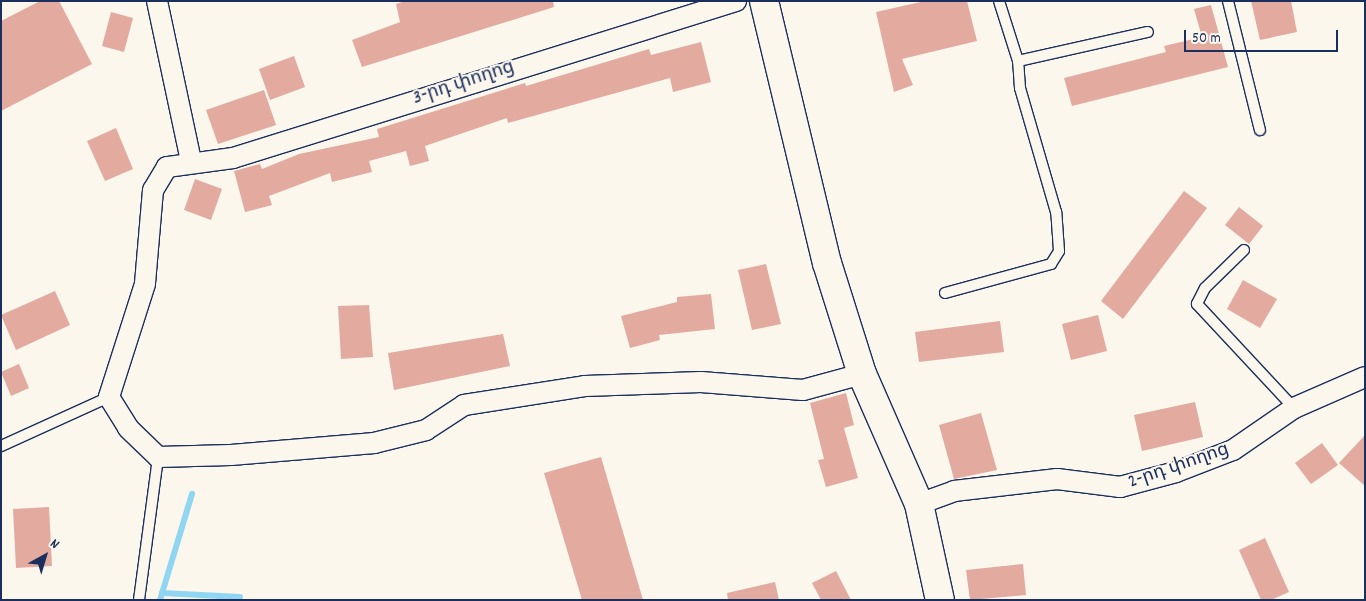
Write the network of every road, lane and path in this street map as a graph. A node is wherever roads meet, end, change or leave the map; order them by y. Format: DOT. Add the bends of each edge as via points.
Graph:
graph roads {
  1 [pos="157,1"];
  2 [pos="736,1"];
  3 [pos="764,1"];
  4 [pos="999,1"];
  5 [pos="1228,1"];
  6 [pos="1148,32"];
  7 [pos="1018,61"];
  8 [pos="1260,130"];
  9 [pos="190,161"];
  10 [pos="1244,250"];
  11 [pos="945,293"];
  12 [pos="862,374"];
  13 [pos="1365,377"];
  14 [pos="109,397"];
  15 [pos="1294,408"];
  16 [pos="1,446"];
  17 [pos="158,456"];
  18 [pos="919,504"];
  19 [pos="139,600"];
  20 [pos="940,600"];
  1 -- 9 [label="street"];
  2 -- 9 [label="street, 3-րդ փողոց" via="233,158"];
  3 -- 12 [label="street" via="827,263"];
  4 -- 7 [label="lane"];
  5 -- 8 [label="lane"];
  6 -- 7 [label="lane"];
  7 -- 11 [label="lane" via="1020,88 1056,212 1059,251 1051,264"];
  9 -- 14 [label="street, 3-րդ փողոց" via="167,167 153,190 145,284"];
  10 -- 15 [label="lane" via="1205,288 1197,304"];
  12 -- 17 [label="street" via="803,390 701,382 585,386 464,405 426,430 374,443"];
  12 -- 18 [label="street"];
  13 -- 15 [label="street, 2-րդ փողոց"];
  14 -- 16 [label="lane"];
  14 -- 17 [label="street" via="128,428"];
  15 -- 18 [label="street, 2-րդ փողոց" via="1233,450 1120,487 1057,479 954,492"];
  17 -- 19 [label="lane"];
  18 -- 20 [label="street"];
}
